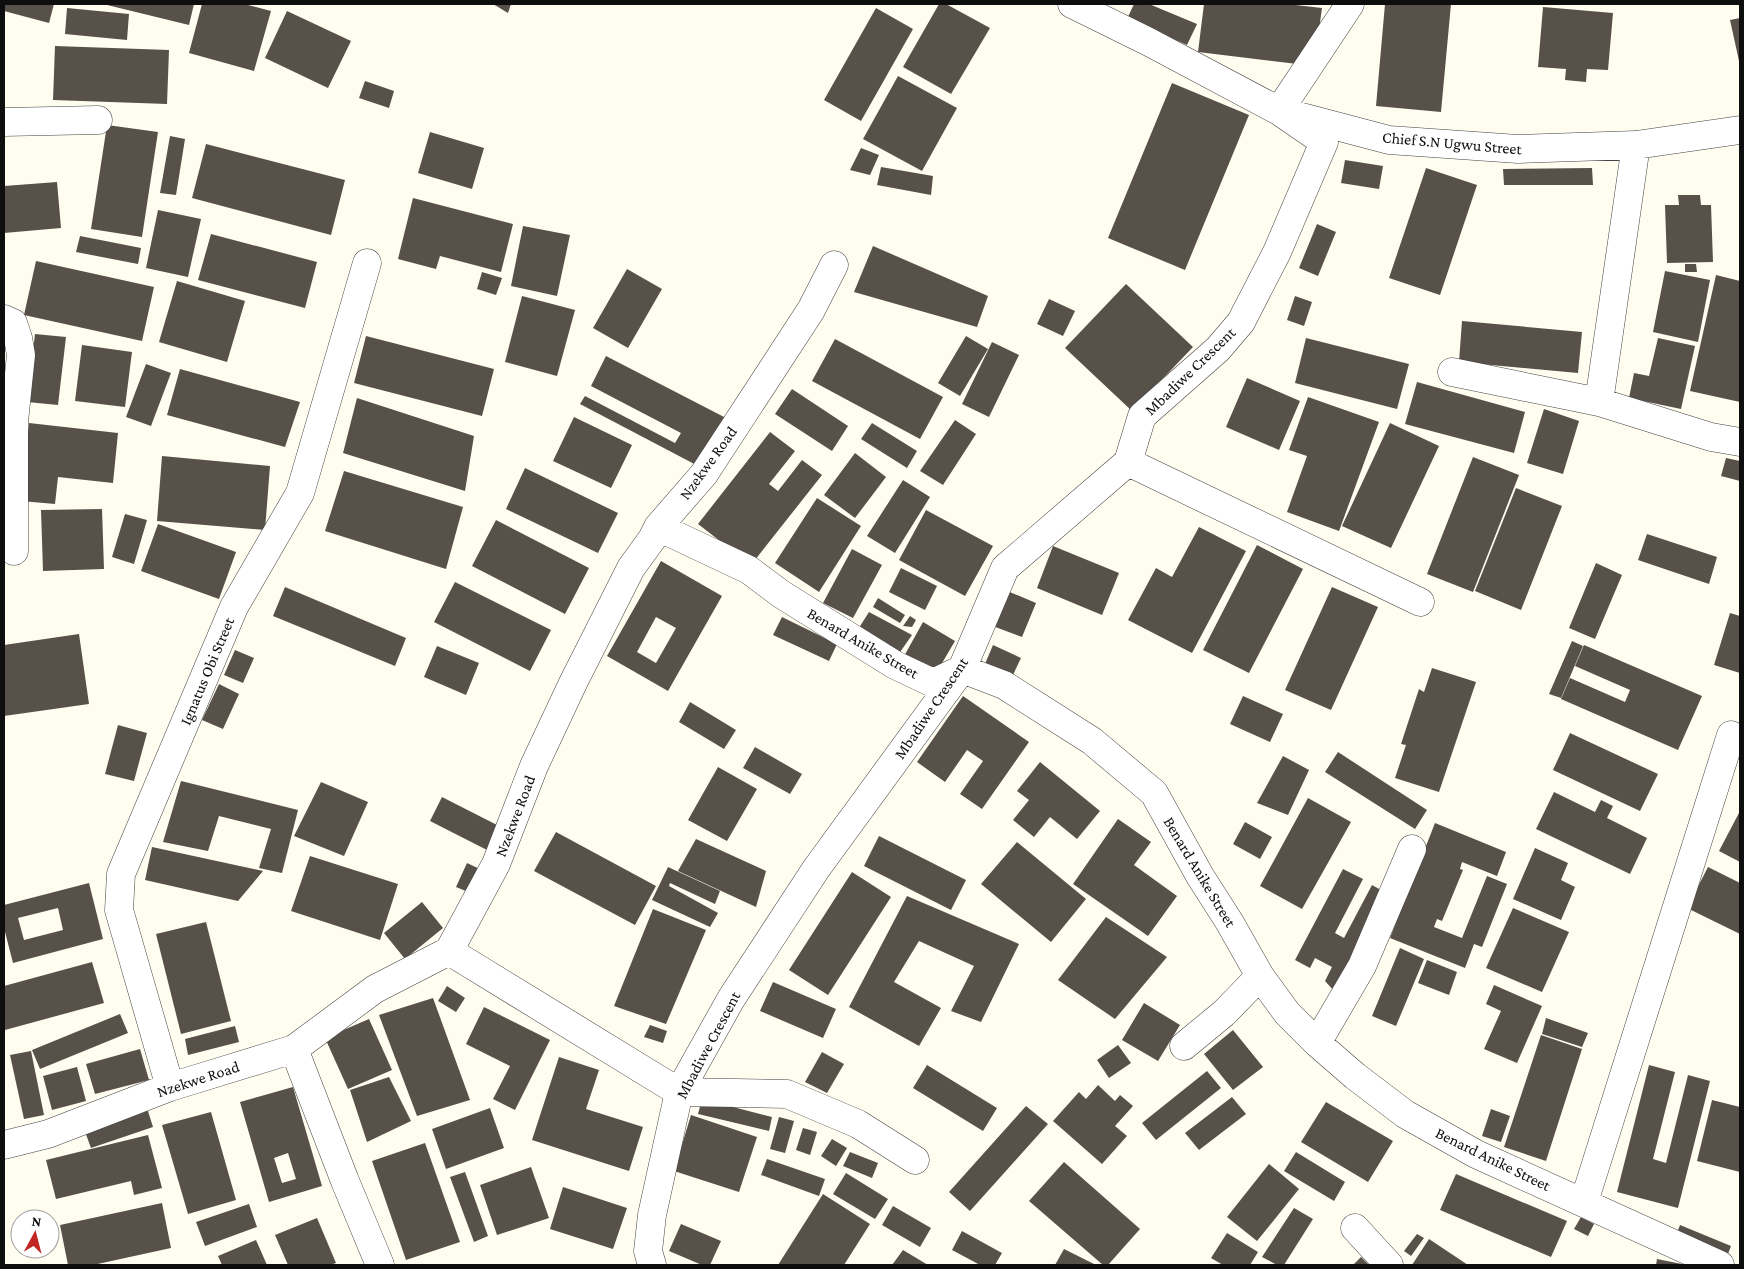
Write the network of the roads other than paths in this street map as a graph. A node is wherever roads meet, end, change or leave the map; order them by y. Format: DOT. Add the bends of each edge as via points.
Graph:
graph roads {
  1 [pos="1072,4"];
  2 [pos="1350,4"];
  3 [pos="1280,111"];
  4 [pos="98,120"];
  5 [pos="4,122"];
  6 [pos="1740,130"];
  7 [pos="1636,145"];
  8 [pos="367,262"];
  9 [pos="834,264"];
  10 [pos="4,319"];
  11 [pos="1452,372"];
  12 [pos="1599,402"];
  13 [pos="1740,442"];
  14 [pos="1128,462"];
  15 [pos="658,527"];
  16 [pos="14,551"];
  17 [pos="1420,602"];
  18 [pos="962,669"];
  19 [pos="1731,735"];
  20 [pos="1412,849"];
  21 [pos="449,951"];
  22 [pos="1260,976"];
  23 [pos="1317,1043"];
  24 [pos="1184,1046"];
  25 [pos="294,1049"];
  26 [pos="170,1087"];
  27 [pos="679,1092"];
  28 [pos="4,1145"];
  29 [pos="915,1160"];
  30 [pos="1584,1202"];
  31 [pos="1355,1228"];
  32 [pos="380,1265"];
  33 [pos="652,1265"];
  34 [pos="1389,1265"];
  35 [pos="1720,1265"];
  1 -- 3 [label="street, Chief S.N Ugwu Street"];
  2 -- 3 [label="street"];
  3 -- 7 [label="street, Chief S.N Ugwu Street" via="1389,140 1518,149"];
  3 -- 14 [label="street, Mbadiwe Crescent" via="1324,142 1277,252 1241,322 1218,349 1142,416"];
  4 -- 5 [label="street"];
  6 -- 7 [label="street, Chief S.N Ugwu Street"];
  7 -- 12 [label="street"];
  8 -- 26 [label="street, Ignatus Obi Street" via="300,493 234,607 121,874 119,910"];
  9 -- 15 [label="street, Nzekwe Road" via="811,310 704,474"];
  10 -- 16 [label="street" via="14,323 21,355 14,421"];
  11 -- 12 [label="street"];
  12 -- 13 [label="street" via="1711,437"];
  14 -- 17 [label="street"];
  14 -- 18 [label="street, Mbadiwe Crescent" via="1005,568"];
  15 -- 18 [label="street, Benard Anike Street" via="749,570 781,594 887,660 933,683"];
  15 -- 21 [label="street, Nzekwe Road" via="631,568 573,683 534,766 496,864"];
  18 -- 22 [label="street, Benard Anike Street" via="1004,685 1092,741 1154,793"];
  18 -- 27 [label="street, Mbadiwe Crescent" via="816,869 731,999"];
  19 -- 30 [label="street"];
  20 -- 23 [label="street" via="1362,966"];
  21 -- 25 [label="street, Nzekwe Road" via="375,989"];
  21 -- 27 [label="street"];
  22 -- 23 [label="street, Benard Anike Street" via="1288,1013"];
  22 -- 24 [label="street" via="1224,1013"];
  23 -- 30 [label="street, Benard Anike Street" via="1405,1114 1476,1154"];
  25 -- 26 [label="street, Nzekwe Road"];
  25 -- 32 [label="street"];
  26 -- 28 [label="street, Nzekwe Road" via="48,1134"];
  27 -- 29 [label="street" via="786,1094 858,1124"];
  27 -- 33 [label="street, Mbadiwe Crescent" via="652,1215 648,1251"];
  30 -- 35 [label="street, Benard Anike Street"];
  31 -- 34 [label="street"];
}
